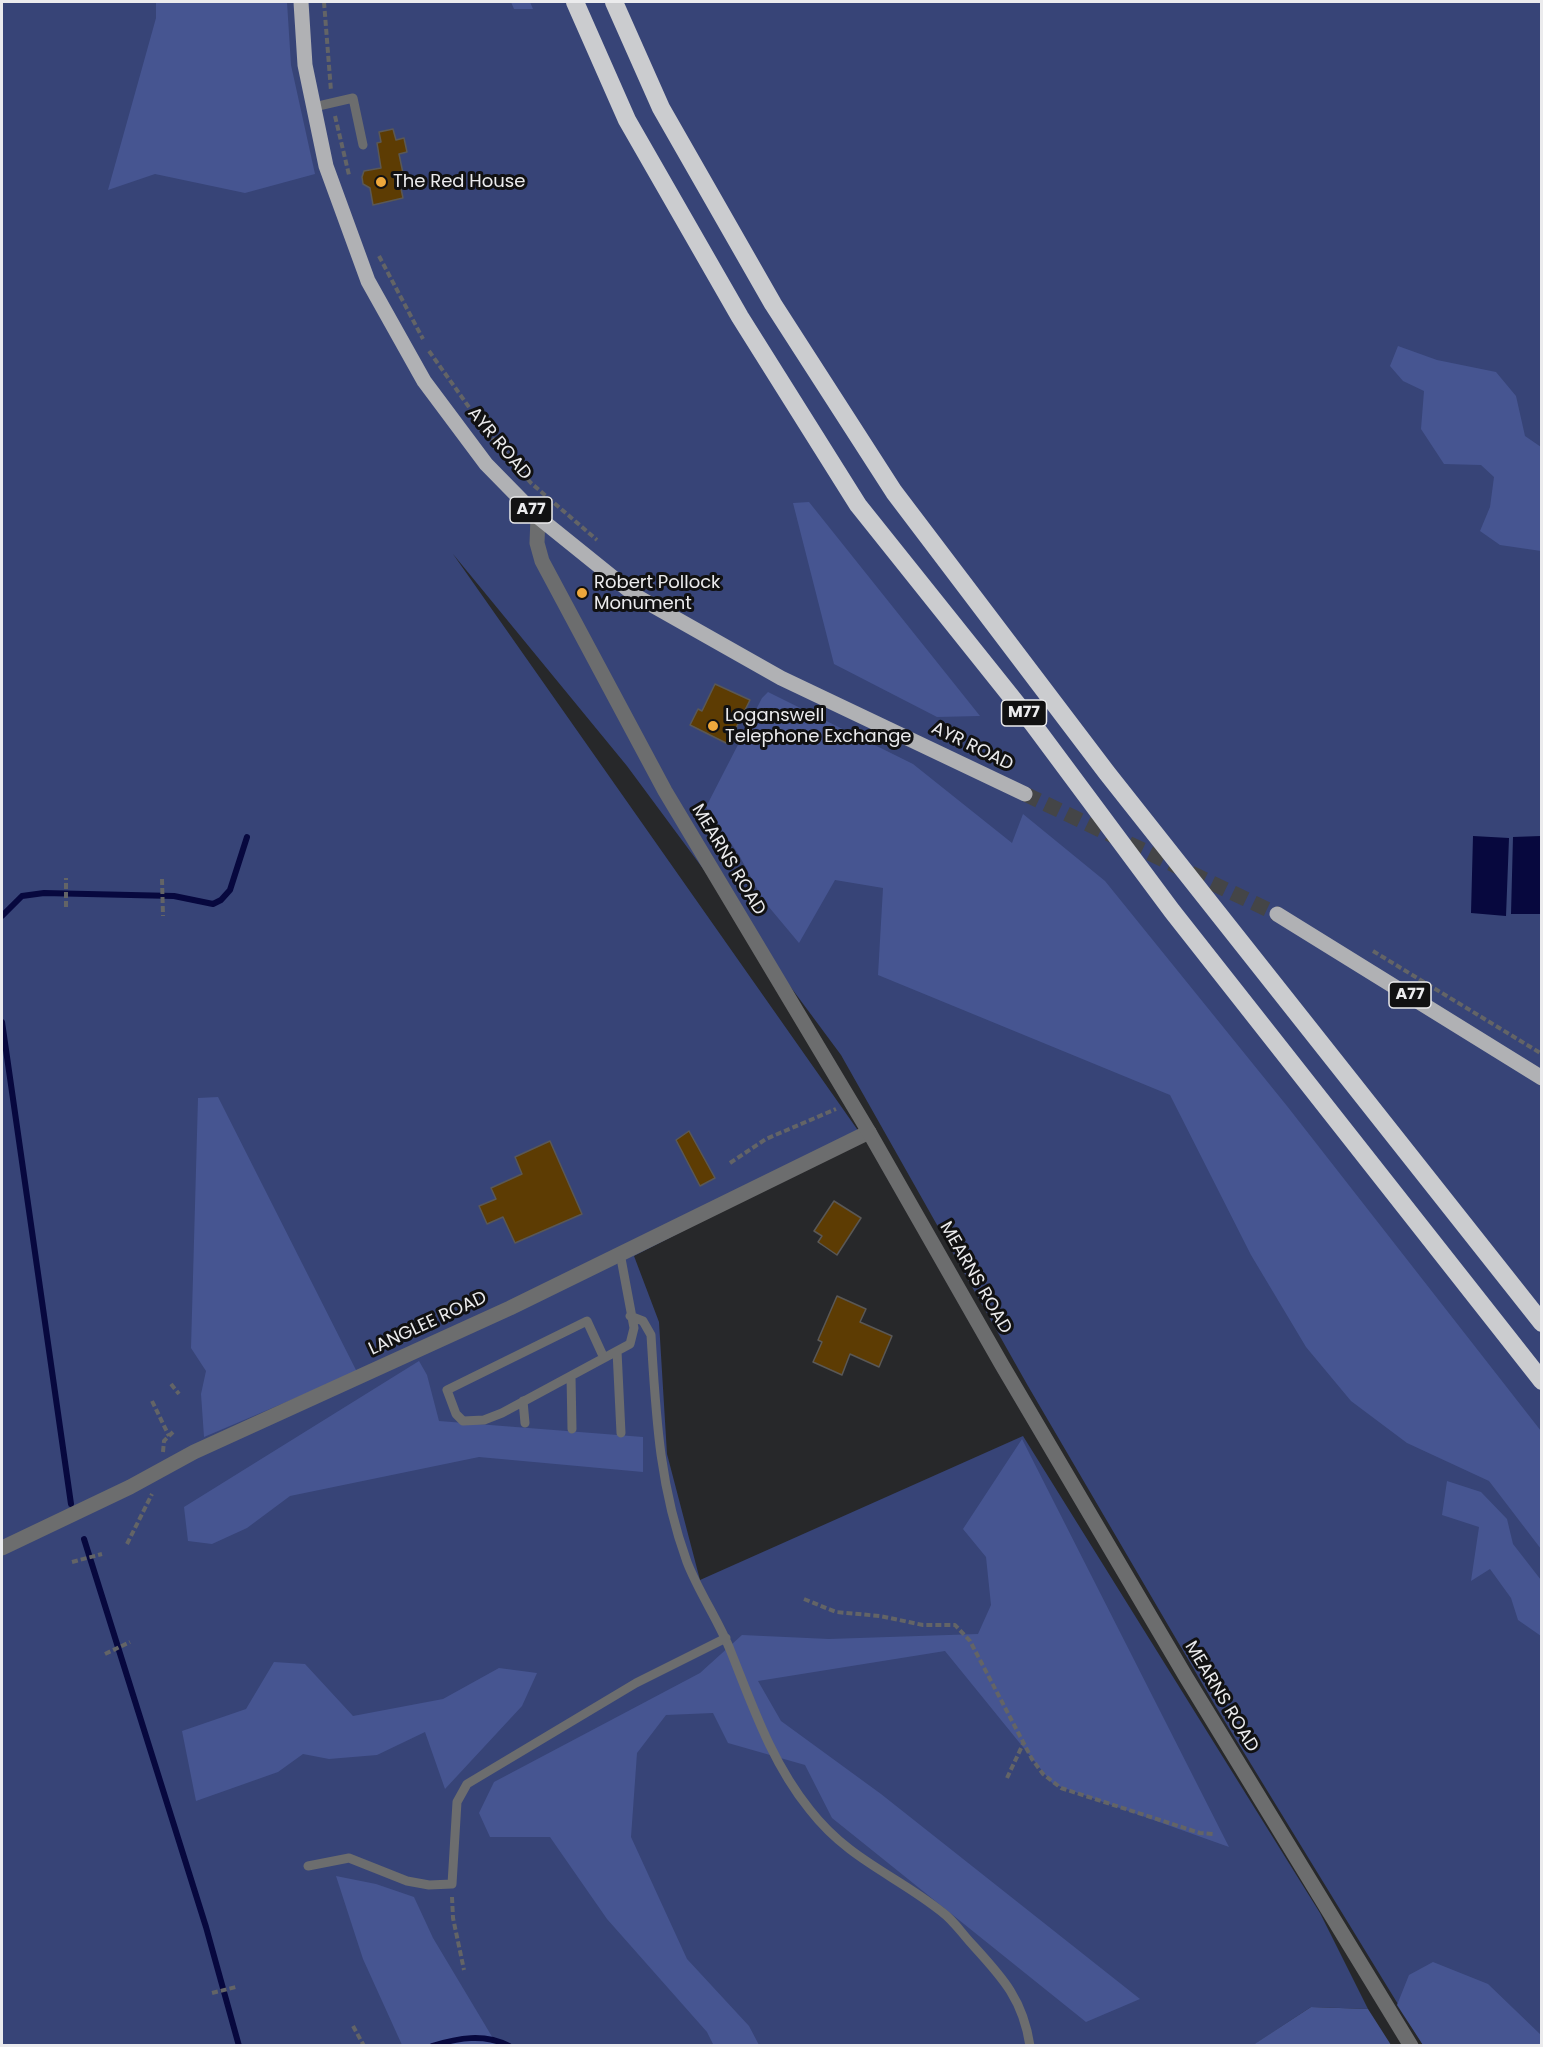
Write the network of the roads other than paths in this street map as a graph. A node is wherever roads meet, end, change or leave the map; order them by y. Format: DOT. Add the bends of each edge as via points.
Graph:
graph roads {
  1 [pos="301,2"];
  2 [pos="575,2"];
  3 [pos="614,2"];
  4 [pos="314,107"];
  5 [pos="363,146"];
  6 [pos="538,517"];
  7 [pos="1025,794"];
  8 [pos="1277,914"];
  9 [pos="1542,1078"];
  10 [pos="869,1131"];
  11 [pos="620,1253"];
  12 [pos="630,1316"];
  13 [pos="1542,1323"];
  14 [pos="617,1351"];
  15 [pos="604,1358"];
  16 [pos="571,1376"];
  17 [pos="1542,1381"];
  18 [pos="523,1401"];
  19 [pos="525,1423"];
  20 [pos="572,1429"];
  21 [pos="621,1433"];
  22 [pos="2,1548"];
  23 [pos="726,1638"];
  24 [pos="308,1866"];
  25 [pos="1030,2046"];
  26 [pos="1412,2046"];
  1 -- 4 [label="main road, AYR ROAD / A77"];
  2 -- 17 [label="highway, M77" via="627,120 740,317 858,505 1033,724 1172,911"];
  3 -- 13 [label="highway, M77" via="661,108 773,304 894,492 1107,772"];
  4 -- 5 [label="lane" via="353,98"];
  4 -- 6 [label="main road, AYR ROAD / A77" via="326,166 368,280 424,381 486,464"];
  6 -- 7 [label="main road, AYR ROAD / A77" via="636,596 714,642"];
  6 -- 10 [label="street, MEARNS ROAD" via="537,543 542,561 665,791"];
  8 -- 9 [label="main road, A77"];
  10 -- 11 [label="street, LANGLEE ROAD"];
  10 -- 26 [label="street, MEARNS ROAD" via="1180,1667"];
  11 -- 12 [label="lane"];
  11 -- 22 [label="street, LANGLEE ROAD" via="510,1308 162,1468"];
  12 -- 14 [label="lane" via="634,1328 630,1344"];
  12 -- 23 [label="lane" via="643,1321 651,1335 657,1441 667,1496 688,1563"];
  14 -- 15 [label="lane"];
  14 -- 21 [label="lane"];
  15 -- 16 [label="lane"];
  15 -- 18 [label="lane" via="587,1321 447,1390 456,1414 463,1421 484,1420"];
  16 -- 18 [label="lane"];
  16 -- 20 [label="lane"];
  18 -- 19 [label="lane"];
  23 -- 24 [label="lane" via="636,1683 467,1784 458,1802 453,1884 407,1881 349,1858"];
  23 -- 25 [label="lane" via="785,1776 811,1812 852,1854 943,1913 1011,1987 1026,2021"];
}
